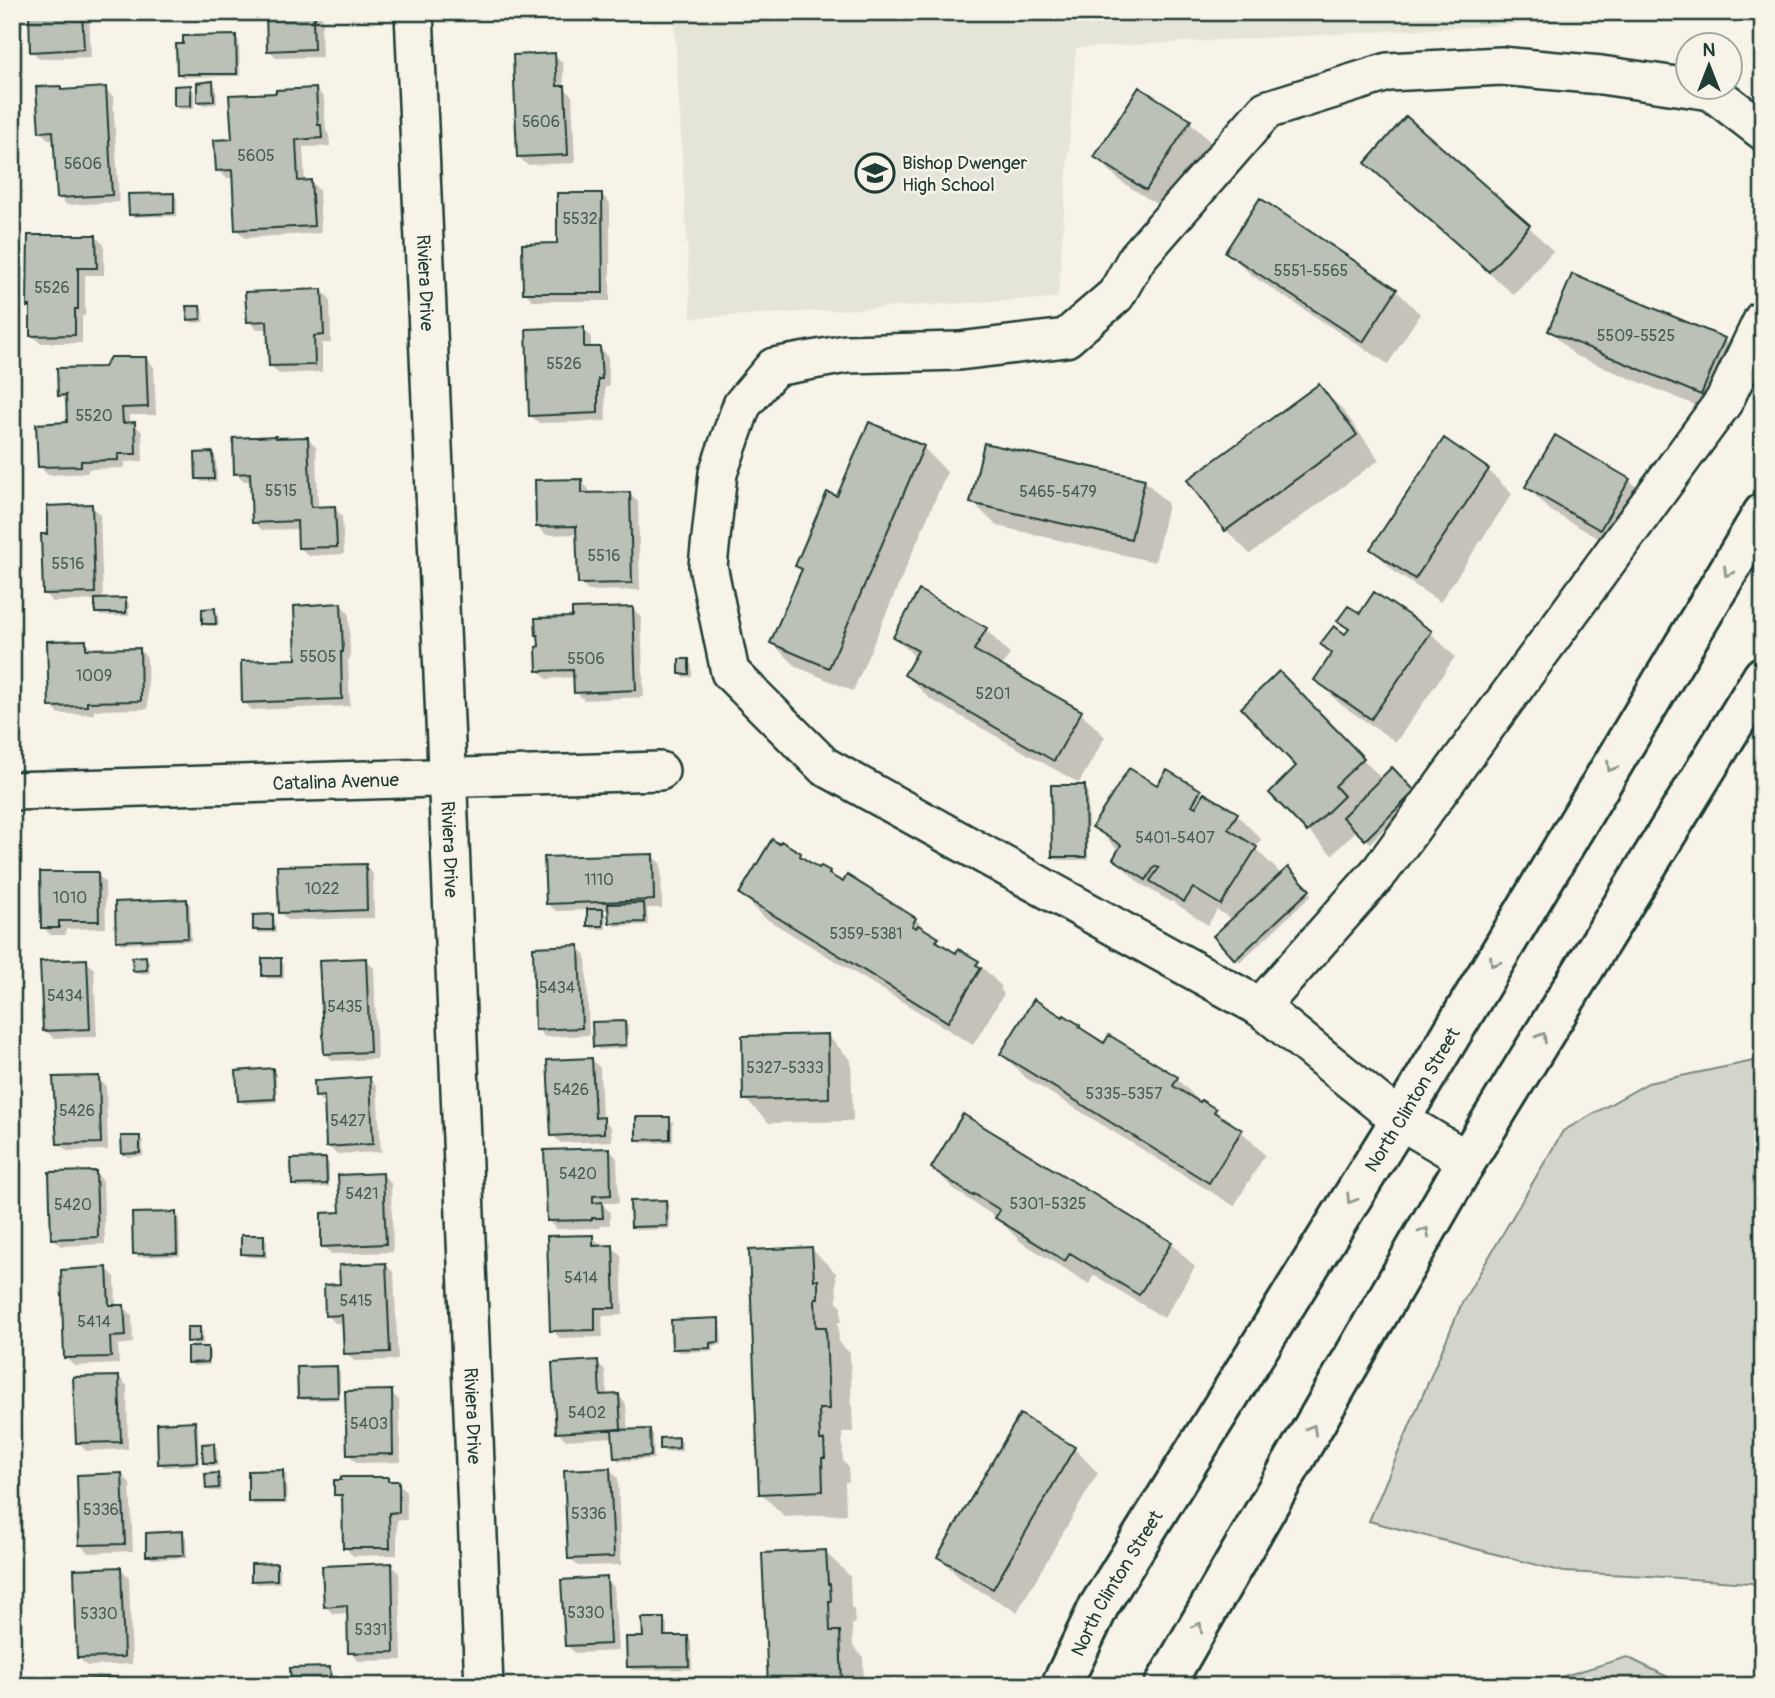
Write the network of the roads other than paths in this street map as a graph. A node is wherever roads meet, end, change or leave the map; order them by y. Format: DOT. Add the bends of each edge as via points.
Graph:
graph roads {
  1 [pos="414,12"];
  2 [pos="1763,131"];
  3 [pos="1763,319"];
  4 [pos="1763,513"];
  5 [pos="1763,676"];
  6 [pos="660,771"];
  7 [pos="448,778"];
  8 [pos="12,791"];
  9 [pos="1260,1007"];
  10 [pos="1400,1120"];
  11 [pos="1466,1160"];
  12 [pos="484,1686"];
  13 [pos="1061,1686"];
  14 [pos="1164,1686"];
  1 -- 7 [label="street, Riviera Drive"];
  2 -- 9 [label="street" via="1711,91 1501,66 1388,72 1266,110 1137,258 1116,295 1066,338 959,351 846,354 774,367 742,405 718,473 708,566 730,672 824,766"];
  3 -- 9 [label="street" via="1724,401 1583,594 1381,870"];
  4 -- 10 [label="main road, North Clinton Street, one-way"];
  11 -- 5 [label="main road, one-way"];
  6 -- 7 [label="street, Catalina Avenue"];
  7 -- 8 [label="street, Catalina Avenue"];
  7 -- 12 [label="street, Riviera Drive"];
  9 -- 10 [label="street"];
  10 -- 11 [label="street"];
  10 -- 13 [label="main road, North Clinton Street, one-way" via="1099,1606"];
  14 -- 11 [label="main road, one-way"];
}
